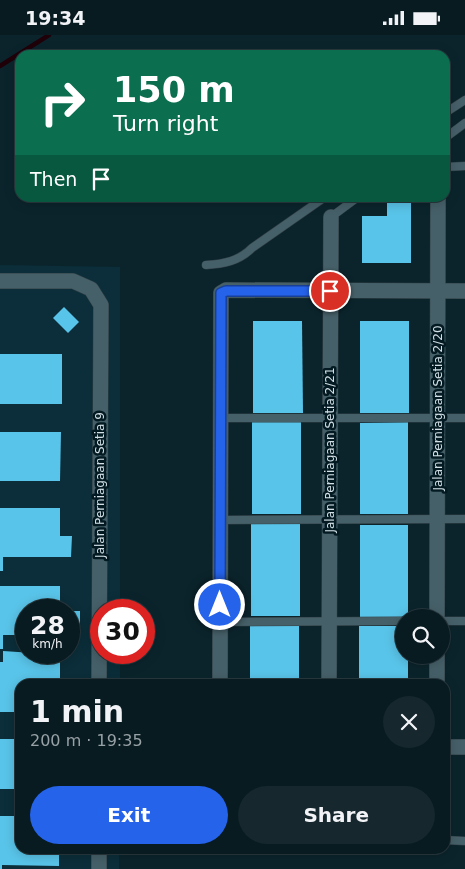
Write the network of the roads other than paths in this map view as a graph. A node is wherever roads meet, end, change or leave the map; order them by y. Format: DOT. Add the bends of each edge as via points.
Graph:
graph roads {
  1 [pos="465,99"];
  2 [pos="450,110"];
  3 [pos="465,123"];
  4 [pos="450,134"];
  5 [pos="450,167"];
  6 [pos="465,167"];
  7 [pos="318,202"];
  8 [pos="351,202"];
  9 [pos="438,202"];
  10 [pos="331,217"];
  11 [pos="206,265"];
  12 [pos="0,281"];
  13 [pos="330,291"];
  14 [pos="438,291"];
  15 [pos="465,291"];
  16 [pos="221,418"];
  17 [pos="330,418"];
  18 [pos="438,418"];
  19 [pos="465,418"];
  20 [pos="437,519"];
  21 [pos="465,519"];
  22 [pos="220,520"];
  23 [pos="329,520"];
  24 [pos="437,609"];
  25 [pos="395,621"];
  26 [pos="450,621"];
  27 [pos="465,621"];
  28 [pos="220,622"];
  29 [pos="329,622"];
  30 [pos="437,664"];
  31 [pos="100,679"];
  32 [pos="220,679"];
  33 [pos="329,679"];
  34 [pos="437,679"];
  35 [pos="450,747"];
  36 [pos="465,747"];
  37 [pos="450,841"];
  38 [pos="465,841"];
  39 [pos="99,854"];
  40 [pos="99,869"];
  1 -- 2 [label="lane"];
  3 -- 4 [label="lane"];
  5 -- 6 [label="lane"];
  7 -- 11 [label="lane" via="244,256 224,264"];
  8 -- 10 [label="lane"];
  9 -- 14 [label="street, Jalan Perniagaan Setia 2/20"];
  10 -- 13 [label="street, Jalan Perniagaan Setia 2/21"];
  12 -- 31 [label="street, Jalan Perniagaan Setia 9" via="73,281 92,289 101,305"];
  13 -- 14 [label="street"];
  13 -- 16 [label="street" via="222,291"];
  13 -- 17 [label="street, Jalan Perniagaan Setia 2/21"];
  14 -- 15 [label="street"];
  14 -- 18 [label="street, Jalan Perniagaan Setia 2/20"];
  16 -- 17 [label="lane"];
  16 -- 22 [label="street"];
  17 -- 18 [label="lane"];
  17 -- 23 [label="street, Jalan Perniagaan Setia 2/21"];
  18 -- 19 [label="lane"];
  18 -- 20 [label="street, Jalan Perniagaan Setia 2/20"];
  20 -- 21 [label="lane"];
  20 -- 23 [label="lane"];
  20 -- 24 [label="street, Jalan Perniagaan Setia 2/20"];
  22 -- 23 [label="lane"];
  22 -- 28 [label="street"];
  23 -- 29 [label="street, Jalan Perniagaan Setia 2/21"];
  25 -- 29 [label="lane"];
  26 -- 27 [label="lane"];
  28 -- 29 [label="lane"];
  28 -- 32 [label="street"];
  29 -- 33 [label="street, Jalan Perniagaan Setia 2/21"];
  30 -- 34 [label="street"];
  35 -- 36 [label="street"];
  37 -- 38 [label="lane"];
  39 -- 40 [label="street"];
}
